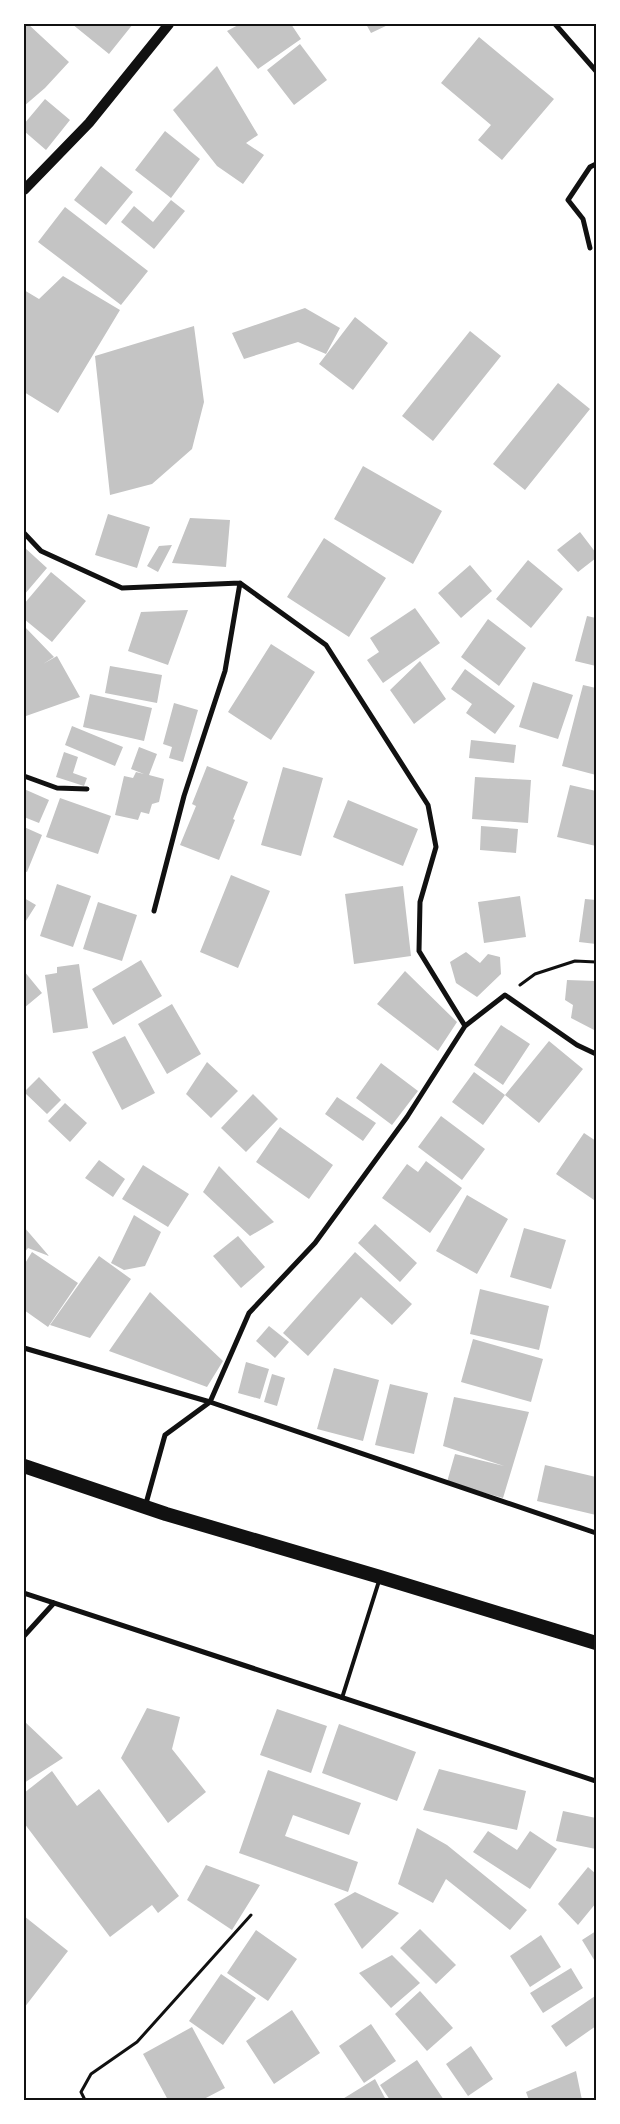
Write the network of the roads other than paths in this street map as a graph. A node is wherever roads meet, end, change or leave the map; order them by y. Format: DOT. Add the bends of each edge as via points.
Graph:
graph roads {
  1 [pos="169,24"];
  2 [pos="555,24"];
  3 [pos="596,71"];
  4 [pos="596,164"];
  5 [pos="24,190"];
  6 [pos="590,248"];
  7 [pos="24,533"];
  8 [pos="240,583"];
  9 [pos="24,776"];
  10 [pos="86,789"];
  11 [pos="154,911"];
  12 [pos="465,1026"];
  13 [pos="596,1054"];
  14 [pos="24,1348"];
  15 [pos="210,1402"];
  16 [pos="24,1466"];
  17 [pos="145,1507"];
  18 [pos="596,1533"];
  19 [pos="380,1577"];
  20 [pos="24,1593"];
  21 [pos="54,1603"];
  22 [pos="24,1636"];
  23 [pos="596,1643"];
  24 [pos="342,1698"];
  25 [pos="596,1781"];
  1 -- 5 [label="main road" via="89,123"];
  2 -- 3 [label="street"];
  4 -- 6 [label="street" via="568,200 583,219"];
  7 -- 8 [label="street" via="41,551 122,588"];
  8 -- 11 [label="street" via="226,672 184,796"];
  8 -- 12 [label="street" via="326,645 428,805 436,847 420,902 419,951"];
  9 -- 10 [label="street" via="57,788"];
  12 -- 13 [label="street" via="505,995 577,1045"];
  12 -- 15 [label="street" via="407,1117 315,1243 249,1313"];
  14 -- 15 [label="street"];
  15 -- 17 [label="street" via="165,1435"];
  15 -- 18 [label="street"];
  16 -- 17 [label="highway"];
  17 -- 19 [label="highway"];
  19 -- 23 [label="highway"];
  19 -- 24 [label="lane"];
  20 -- 21 [label="street"];
  21 -- 22 [label="street"];
  21 -- 24 [label="street"];
  24 -- 25 [label="street"];
}
